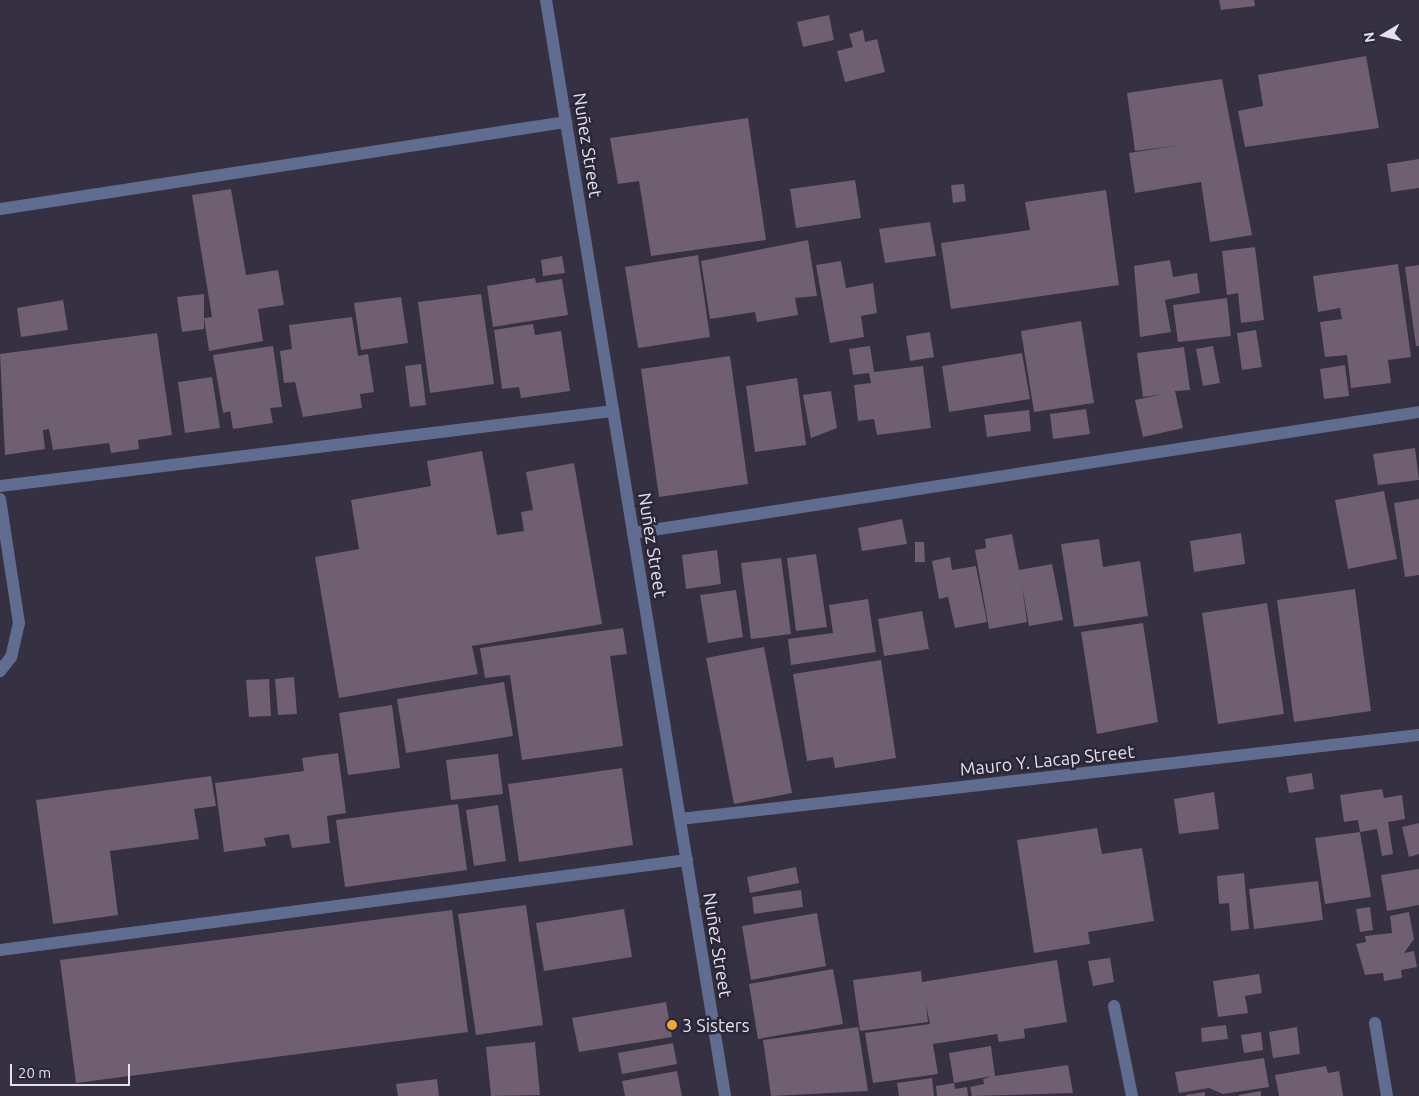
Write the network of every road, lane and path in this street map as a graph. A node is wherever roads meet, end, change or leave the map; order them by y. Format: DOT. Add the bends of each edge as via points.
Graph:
graph roads {
  1 [pos="546,0"];
  2 [pos="566,122"];
  3 [pos="0,209"];
  4 [pos="613,411"];
  5 [pos="1419,412"];
  6 [pos="0,486"];
  7 [pos="0,498"];
  8 [pos="633,533"];
  9 [pos="0,671"];
  10 [pos="1419,735"];
  11 [pos="680,819"];
  12 [pos="687,860"];
  13 [pos="0,950"];
  14 [pos="1114,1006"];
  15 [pos="1375,1023"];
  16 [pos="725,1096"];
  17 [pos="1132,1096"];
  18 [pos="1387,1096"];
  1 -- 2 [label="street, Nuñez Street"];
  2 -- 3 [label="street"];
  2 -- 4 [label="street, Nuñez Street"];
  4 -- 6 [label="street"];
  4 -- 8 [label="street, Nuñez Street"];
  5 -- 8 [label="street"];
  7 -- 9 [label="street" via="19,623 11,657"];
  8 -- 11 [label="street, Nuñez Street"];
  10 -- 11 [label="street, Mauro Y. Lacap Street"];
  11 -- 12 [label="street, Nuñez Street"];
  12 -- 13 [label="street"];
  12 -- 16 [label="street, Nuñez Street"];
  14 -- 17 [label="street"];
  15 -- 18 [label="street"];
}
